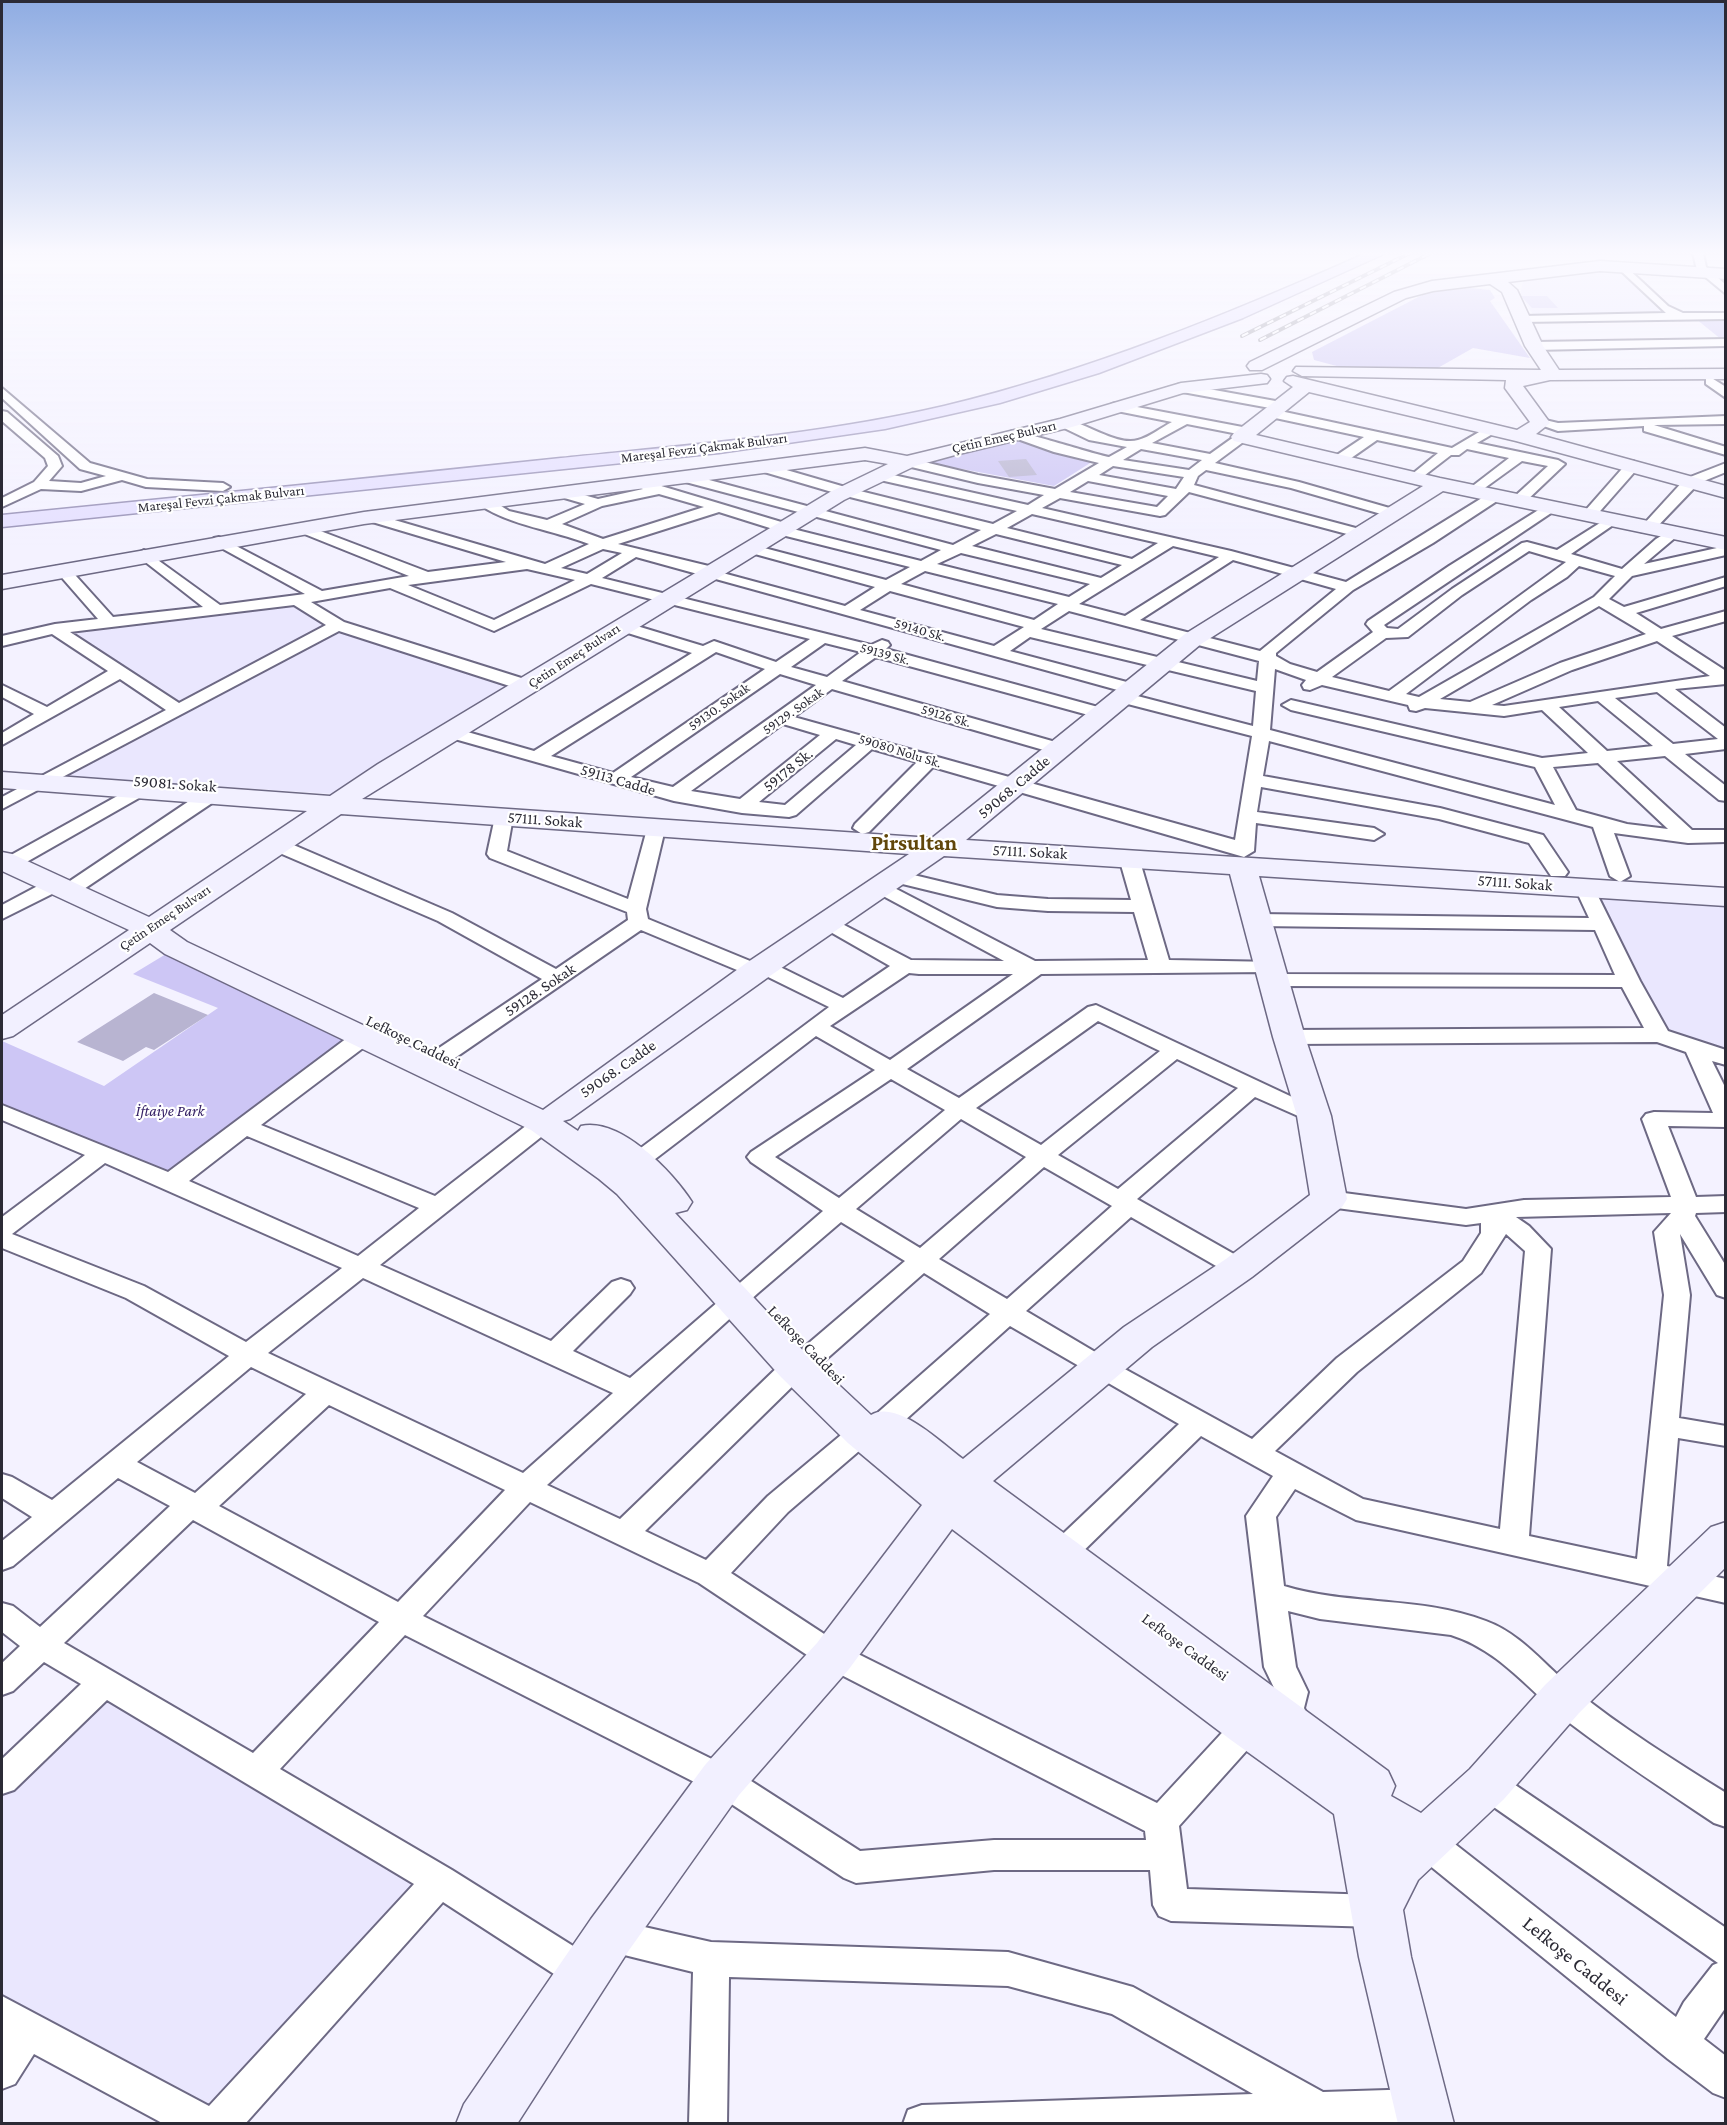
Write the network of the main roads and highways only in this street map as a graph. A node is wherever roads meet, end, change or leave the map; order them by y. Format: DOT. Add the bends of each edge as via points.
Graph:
graph roads {
  1 [pos="1114,352"];
  2 [pos="1144,352"];
  3 [pos="1288,352"];
  4 [pos="1296,352"];
  5 [pos="1538,352"];
  6 [pos="1256,371"];
  7 [pos="1550,375"];
  8 [pos="1299,376"];
  9 [pos="1720,378"];
  10 [pos="1514,383"];
  11 [pos="1520,436"];
  12 [pos="908,462"];
  13 [pos="1428,481"];
  14 [pos="1725,492"];
  15 [pos="2,509"];
  16 [pos="2,521"];
  17 [pos="1724,542"];
  18 [pos="2,582"];
  19 [pos="387,770"];
  20 [pos="2,772"];
  21 [pos="52,779"];
  22 [pos="2,780"];
  23 [pos="341,800"];
  24 [pos="509,811"];
  25 [pos="948,840"];
  26 [pos="1243,858"];
  27 [pos="5,862"];
  28 [pos="1725,883"];
  29 [pos="1725,897"];
  30 [pos="148,928"];
  31 [pos="2,1029"];
  32 [pos="551,1117"];
  33 [pos="741,1294"];
  34 [pos="955,1492"];
  35 [pos="1725,1539"];
  36 [pos="1687,1582"];
  37 [pos="1271,1722"];
  38 [pos="1356,1802"];
  39 [pos="1425,1841"];
  40 [pos="1376,1911"];
  41 [pos="1423,2116"];
  42 [pos="484,2124"];
  1 -- 15 [label="main road, Mareşal Fevzi Çakmak Bulvarı" via="868,415 702,439"];
  2 -- 16 [label="main road, Mareşal Fevzi Çakmak Bulvarı" via="992,400 906,419 701,449"];
  3 -- 6 [label="main road, Çetin Emeç Bulvarı"];
  4 -- 8 [label="main road" via="1293,355"];
  5 -- 7 [label="main road"];
  6 -- 8 [label="main road"];
  6 -- 12 [label="main road, Çetin Emeç Bulvarı"];
  7 -- 8 [label="main road"];
  7 -- 9 [label="main road"];
  7 -- 10 [label="main road"];
  8 -- 10 [label="main road"];
  8 -- 11 [label="main road"];
  8 -- 13 [label="main road" via="1260,422 1339,460"];
  9 -- 10 [label="main road"];
  10 -- 11 [label="main road" via="1541,423"];
  11 -- 14 [label="main road"];
  12 -- 18 [label="main road" via="865,454 559,492 219,541"];
  12 -- 19 [label="main road, Çetin Emeç Bulvarı" via="781,529"];
  13 -- 17 [label="main road"];
  13 -- 25 [label="main road, 59068. Cadde" via="1395,514 1193,639"];
  19 -- 23 [label="main road, Çetin Emeç Bulvarı"];
  19 -- 24 [label="main road" via="393,785"];
  20 -- 21 [label="main road, 59081. Sokak"];
  21 -- 22 [label="main road, 59081. Sokak"];
  21 -- 23 [label="main road, 59081. Sokak"];
  21 -- 23 [label="main road, 59081. Sokak" via="139,790"];
  23 -- 24 [label="main road, 57111. Sokak"];
  23 -- 30 [label="main road, Çetin Emeç Bulvarı"];
  24 -- 25 [label="main road" via="862,828"];
  24 -- 25 [label="main road, 57111. Sokak" via="656,829"];
  25 -- 26 [label="main road"];
  25 -- 26 [label="main road, 57111. Sokak" via="1129,858"];
  25 -- 32 [label="main road, 59068. Cadde" via="759,968"];
  26 -- 28 [label="main road"];
  26 -- 29 [label="main road, 57111. Sokak"];
  26 -- 34 [label="main road" via="1289,1037 1314,1116 1329,1199 1239,1268 1138,1337"];
  27 -- 30 [label="main road, Lefkoşe Caddesi"];
  30 -- 31 [label="main road, Çetin Emeç Bulvarı"];
  30 -- 32 [label="main road, Lefkoşe Caddesi" via="176,948 363,1038"];
  30 -- 32 [label="main road, Lefkoşe Caddesi" via="197,935 441,1057"];
  32 -- 33 [label="main road, Lefkoşe Caddesi" via="630,1186"];
  32 -- 33 [label="main road, Lefkoşe Caddesi" via="638,1161"];
  33 -- 34 [label="main road, Lefkoşe Caddesi" via="874,1428"];
  34 -- 37 [label="main road, Lefkoşe Caddesi"];
  34 -- 37 [label="main road, Lefkoşe Caddesi" via="1060,1555"];
  34 -- 42 [label="main road" via="833,1656 722,1780 596,1954"];
  35 -- 36 [label="main road"];
  36 -- 39 [label="main road" via="1562,1699 1487,1784"];
  37 -- 38 [label="main road, Lefkoşe Caddesi"];
  37 -- 39 [label="main road, Lefkoşe Caddesi" via="1376,1790"];
  38 -- 39 [label="main road, Lefkoşe Caddesi"];
  38 -- 40 [label="main road"];
  39 -- 40 [label="main road" via="1400,1864"];
  40 -- 41 [label="main road"];
}
